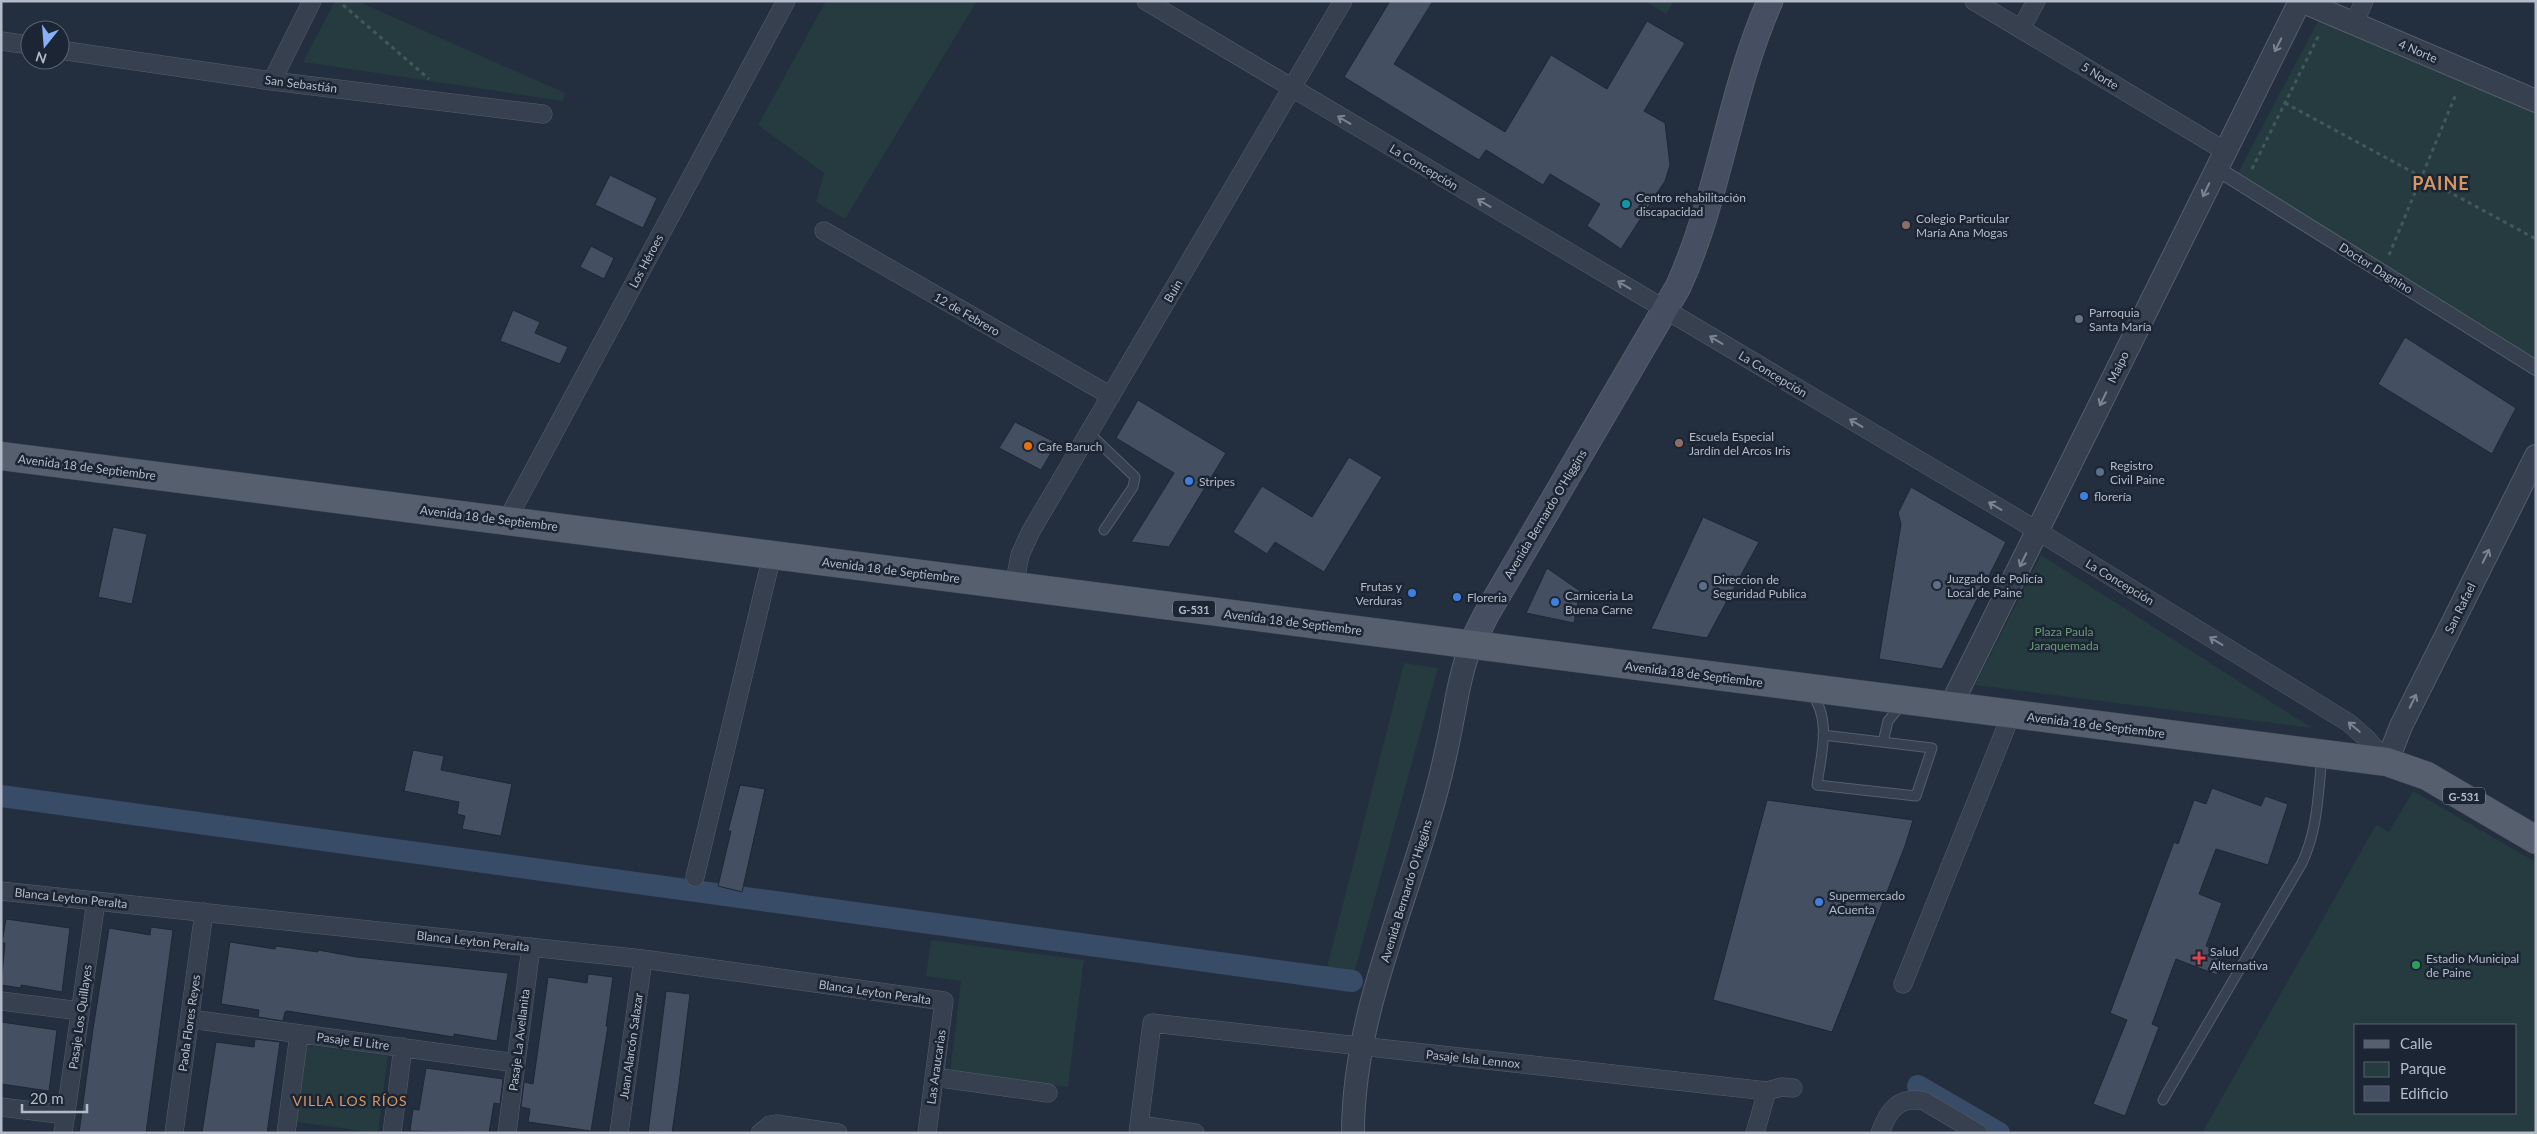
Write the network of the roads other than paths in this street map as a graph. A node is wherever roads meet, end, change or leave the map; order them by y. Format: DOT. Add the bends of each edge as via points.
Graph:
graph roads {
  1 [pos="312,1"];
  2 [pos="786,1"];
  3 [pos="1146,1"];
  4 [pos="1343,1"];
  5 [pos="1770,1"];
  6 [pos="1974,1"];
  7 [pos="2036,1"];
  8 [pos="2301,1"];
  9 [pos="2364,1"];
  10 [pos="2354,24"];
  11 [pos="2021,29"];
  12 [pos="1,41"];
  13 [pos="20,44"];
  14 [pos="70,51"];
  15 [pos="272,81"];
  16 [pos="1292,89"];
  17 [pos="2536,100"];
  18 [pos="544,114"];
  19 [pos="2221,160"];
  20 [pos="824,231"];
  21 [pos="1666,310"];
  22 [pos="2536,368"];
  23 [pos="1111,396"];
  24 [pos="1088,433"];
  25 [pos="1,456"];
  26 [pos="2536,456"];
  27 [pos="507,520"];
  28 [pos="1104,530"];
  29 [pos="2037,531"];
  30 [pos="772,555"];
  31 [pos="1014,586"];
  32 [pos="1470,645"];
  33 [pos="1808,688"];
  34 [pos="1906,701"];
  35 [pos="1950,707"];
  36 [pos="2012,715"];
  37 [pos="1823,735"];
  38 [pos="1883,742"];
  39 [pos="2323,754"];
  40 [pos="2387,762"];
  41 [pos="2536,840"];
  42 [pos="696,877"];
  43 [pos="1,891"];
  44 [pos="96,901"];
  45 [pos="204,912"];
  46 [pos="531,948"];
  47 [pos="643,959"];
  48 [pos="1903,984"];
  49 [pos="1,1001"];
  50 [pos="944,1001"];
  51 [pos="80,1011"];
  52 [pos="190,1019"];
  53 [pos="299,1034"];
  54 [pos="403,1047"];
  55 [pos="1360,1047"];
  56 [pos="516,1062"];
  57 [pos="934,1077"];
  58 [pos="1793,1088"];
  59 [pos="1766,1091"];
  60 [pos="1048,1093"];
  61 [pos="2163,1100"];
  62 [pos="1,1107"];
  63 [pos="65,1124"];
  64 [pos="1138,1129"];
  65 [pos="174,1133"];
  66 [pos="286,1133"];
  67 [pos="392,1133"];
  68 [pos="507,1133"];
  69 [pos="619,1133"];
  70 [pos="760,1133"];
  71 [pos="838,1133"];
  72 [pos="927,1133"];
  73 [pos="1195,1133"];
  74 [pos="1353,1133"];
  75 [pos="1756,1133"];
  76 [pos="1880,1133"];
  77 [pos="1978,1133"];
  1 -- 15 [label="street"];
  2 -- 27 [label="street, Los Héroes"];
  3 -- 16 [label="street, La Concepción"];
  4 -- 16 [label="street, Buin"];
  5 -- 21 [label="main road, Avenida Bernardo O'Higgins" via="1740,85 1700,237"];
  6 -- 11 [label="street, 5 Norte"];
  7 -- 11 [label="street"];
  8 -- 10 [label="street, 4 Norte"];
  8 -- 19 [label="street, Maipo, one-way"];
  9 -- 10 [label="street"];
  10 -- 17 [label="street, 4 Norte"];
  11 -- 19 [label="street, 5 Norte"];
  12 -- 13 [label="street"];
  14 -- 15 [label="street, San Sebastián"];
  15 -- 18 [label="street, San Sebastián"];
  21 -- 16 [label="street, La Concepción, one-way"];
  16 -- 23 [label="street, Buin"];
  19 -- 22 [label="street, Doctor Dagnino" via="2244,186"];
  19 -- 29 [label="street, Maipo, one-way"];
  20 -- 23 [label="street, 12 de Febrero"];
  29 -- 21 [label="street, La Concepción, one-way"];
  21 -- 32 [label="main road, Avenida Bernardo O'Higgins"];
  23 -- 24 [label="street, Buin"];
  24 -- 28 [label="lane" via="1135,477 1133,487"];
  24 -- 31 [label="street, Buin" via="1024,544"];
  25 -- 27 [label="main road, Avenida 18 de Septiembre / G-531"];
  40 -- 26 [label="street, San Rafael, one-way" via="2401,726"];
  27 -- 30 [label="main road, Avenida 18 de Septiembre / G-531"];
  29 -- 35 [label="street, Maipo, one-way"];
  40 -- 29 [label="street, La Concepción, one-way" via="2349,723"];
  30 -- 31 [label="main road, Avenida 18 de Septiembre / G-531"];
  30 -- 42 [label="street"];
  31 -- 32 [label="main road, Avenida 18 de Septiembre / G-531"];
  32 -- 33 [label="main road, Avenida 18 de Septiembre / G-531"];
  32 -- 55 [label="street, Avenida Bernardo O'Higgins" via="1460,674 1445,757 1428,821"];
  33 -- 34 [label="main road, Avenida 18 de Septiembre / G-531"];
  33 -- 37 [label="lane" via="1822,712"];
  34 -- 35 [label="main road, Avenida 18 de Septiembre / G-531"];
  34 -- 38 [label="lane" via="1888,721"];
  35 -- 36 [label="main road, Avenida 18 de Septiembre / G-531"];
  36 -- 39 [label="main road, Avenida 18 de Septiembre / G-531"];
  36 -- 48 [label="street"];
  37 -- 38 [label="lane"];
  37 -- 38 [label="lane" via="1817,785 1916,796 1932,748"];
  39 -- 40 [label="main road, Avenida 18 de Septiembre / G-531"];
  39 -- 61 [label="lane" via="2315,829 2309,849"];
  40 -- 41 [label="main road, Avenida 18 de Septiembre / G-531" via="2433,779"];
  43 -- 44 [label="street, Blanca Leyton Peralta"];
  44 -- 45 [label="street, Blanca Leyton Peralta"];
  44 -- 51 [label="street, Pasaje Los Quillayes"];
  45 -- 46 [label="street, Blanca Leyton Peralta"];
  45 -- 52 [label="street, Paola Flores Reyes"];
  46 -- 47 [label="street, Blanca Leyton Peralta"];
  46 -- 56 [label="street, Pasaje La Avellanita"];
  47 -- 50 [label="street, Blanca Leyton Peralta"];
  47 -- 69 [label="street, Juan Alarcón Salazar"];
  49 -- 51 [label="street"];
  50 -- 57 [label="street, Las Araucarias"];
  51 -- 63 [label="street, Pasaje Los Quillayes"];
  52 -- 53 [label="street, Pasaje El Litre"];
  52 -- 65 [label="street, Paola Flores Reyes"];
  53 -- 54 [label="street, Pasaje El Litre"];
  53 -- 66 [label="street"];
  54 -- 56 [label="street, Pasaje El Litre"];
  54 -- 67 [label="street"];
  55 -- 59 [label="street, Pasaje Isla Lennox"];
  55 -- 64 [label="street, Pasaje Isla Lennox" via="1152,1023"];
  55 -- 74 [label="street, Avenida Bernardo O'Higgins"];
  56 -- 68 [label="street, Pasaje La Avellanita"];
  57 -- 60 [label="street"];
  57 -- 72 [label="street, Las Araucarias"];
  58 -- 59 [label="street, Pasaje Isla Lennox"];
  59 -- 75 [label="street"];
  62 -- 63 [label="street"];
  64 -- 73 [label="street"];
  70 -- 71 [label="street" via="776,1124"];
  76 -- 77 [label="street" via="1891,1108 1915,1099 1924,1101"];
}
